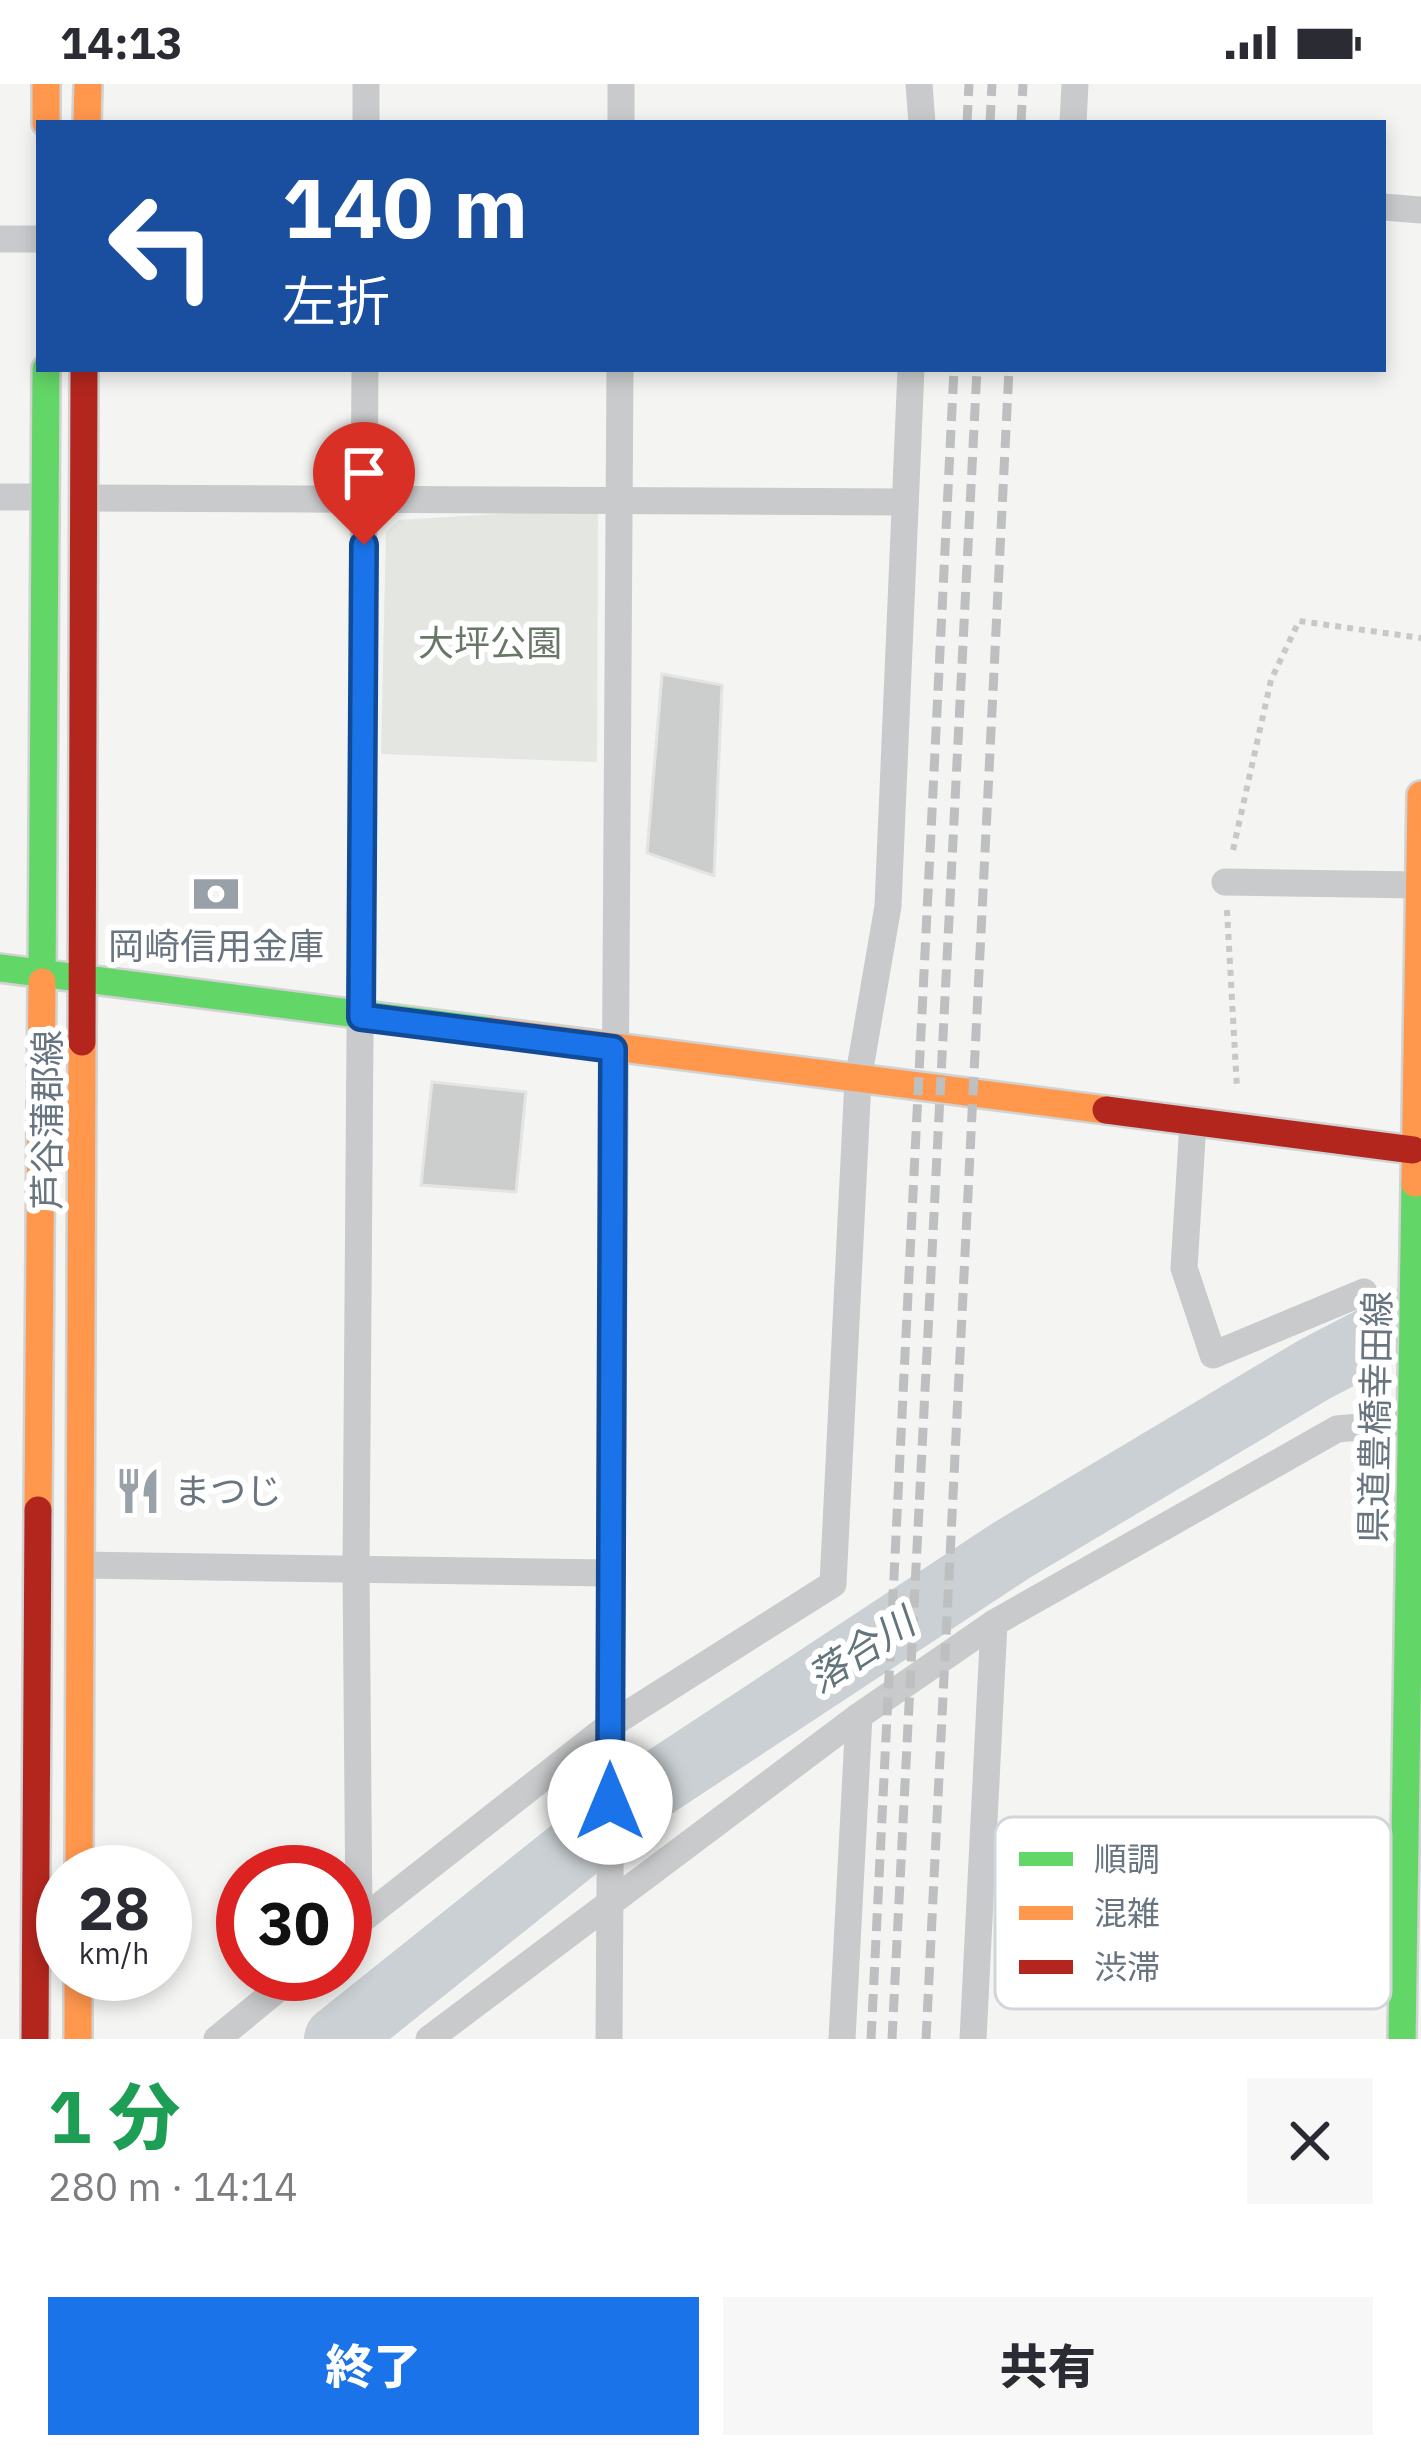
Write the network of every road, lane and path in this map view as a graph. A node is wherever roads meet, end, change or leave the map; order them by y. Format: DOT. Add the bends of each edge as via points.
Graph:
graph roads {
  1 [pos="46,84"];
  2 [pos="88,84"];
  3 [pos="366,84"];
  4 [pos="621,84"];
  5 [pos="919,84"];
  6 [pos="1075,84"];
  7 [pos="46,120"];
  8 [pos="87,120"];
  9 [pos="366,120"];
  10 [pos="621,120"];
  11 [pos="922,120"];
  12 [pos="1073,120"];
  13 [pos="1386,207"];
  14 [pos="1421,211"];
  15 [pos="0,239"];
  16 [pos="36,239"];
  17 [pos="46,372"];
  18 [pos="85,372"];
  19 [pos="365,372"];
  20 [pos="620,372"];
  21 [pos="911,372"];
  22 [pos="0,496"];
  23 [pos="46,497"];
  24 [pos="83,498"];
  25 [pos="365,498"];
  26 [pos="905,502"];
  27 [pos="620,503"];
  28 [pos="1421,638"];
  29 [pos="1421,795"];
  30 [pos="1225,882"];
  31 [pos="1419,885"];
  32 [pos="0,968"];
  33 [pos="44,970"];
  34 [pos="84,980"];
  35 [pos="361,1017"];
  36 [pos="1419,1037"];
  37 [pos="613,1049"];
  38 [pos="858,1080"];
  39 [pos="1192,1123"];
  40 [pos="1239,1129"];
  41 [pos="1413,1150"];
  42 [pos="1364,1292"];
  43 [pos="1415,1408"];
  44 [pos="80,1565"];
  45 [pos="356,1568"];
  46 [pos="609,1573"];
  47 [pos="994,1623"];
  48 [pos="1414,1683"];
  49 [pos="859,1716"];
  50 [pos="610,1725"];
  51 [pos="1413,1731"];
  52 [pos="79,1845"];
  53 [pos="353,1845"];
  54 [pos="0,1872"];
  55 [pos="34,1872"];
  56 [pos="610,1892"];
  57 [pos="372,1911"];
  58 [pos="78,2001"];
  59 [pos="263,2001"];
  60 [pos="35,2039"];
  61 [pos="78,2039"];
  62 [pos="217,2039"];
  63 [pos="429,2039"];
  64 [pos="609,2039"];
  65 [pos="842,2039"];
  66 [pos="973,2039"];
  67 [pos="1402,2039"];
  1 -- 7 [label="main road"];
  2 -- 8 [label="main road"];
  3 -- 9 [label="street"];
  4 -- 10 [label="street"];
  5 -- 11 [label="street"];
  6 -- 12 [label="street"];
  13 -- 14 [label="street"];
  15 -- 16 [label="street"];
  17 -- 23 [label="main road, 芦谷蒲郡線"];
  18 -- 24 [label="main road, 芦谷蒲郡線"];
  19 -- 25 [label="street"];
  20 -- 27 [label="street"];
  21 -- 26 [label="street"];
  22 -- 23 [label="street"];
  23 -- 33 [label="main road, 芦谷蒲郡線"];
  24 -- 25 [label="street"];
  24 -- 34 [label="main road, 芦谷蒲郡線"];
  25 -- 27 [label="street"];
  25 -- 35 [label="street"];
  26 -- 27 [label="street"];
  26 -- 38 [label="street" via="888,906"];
  27 -- 37 [label="street"];
  28 -- 30 [label="path" via="1299,621 1271,680"];
  29 -- 31 [label="main road, 県道豊橋幸田線"];
  30 -- 31 [label="street"];
  30 -- 40 [label="path"];
  31 -- 36 [label="main road, 県道豊橋幸田線"];
  32 -- 33 [label="main road"];
  33 -- 34 [label="main road"];
  33 -- 55 [label="main road, 芦谷蒲郡線"];
  34 -- 35 [label="main road"];
  34 -- 44 [label="main road, 芦谷蒲郡線"];
  35 -- 37 [label="main road"];
  35 -- 45 [label="street"];
  36 -- 41 [label="main road, 県道豊橋幸田線"];
  37 -- 38 [label="main road"];
  37 -- 46 [label="street"];
  38 -- 39 [label="main road"];
  38 -- 50 [label="street" via="833,1584"];
  39 -- 40 [label="main road"];
  39 -- 42 [label="street" via="1184,1268 1213,1355"];
  40 -- 41 [label="main road"];
  41 -- 43 [label="main road, 県道豊橋幸田線"];
  43 -- 47 [label="street" via="1337,1429"];
  43 -- 48 [label="main road, 県道豊橋幸田線"];
  44 -- 45 [label="street"];
  44 -- 52 [label="main road, 芦谷蒲郡線"];
  45 -- 46 [label="street"];
  45 -- 53 [label="street"];
  46 -- 50 [label="street"];
  47 -- 49 [label="street"];
  47 -- 66 [label="street"];
  48 -- 51 [label="main road, 県道豊橋幸田線"];
  49 -- 56 [label="street"];
  49 -- 65 [label="street"];
  50 -- 56 [label="street"];
  50 -- 57 [label="street"];
  51 -- 67 [label="main road, 県道豊橋幸田線"];
  54 -- 55 [label="main road"];
  55 -- 60 [label="main road, 芦谷蒲郡線"];
  56 -- 63 [label="street"];
  56 -- 64 [label="street"];
  58 -- 61 [label="main road"];
  59 -- 62 [label="street"];
}
